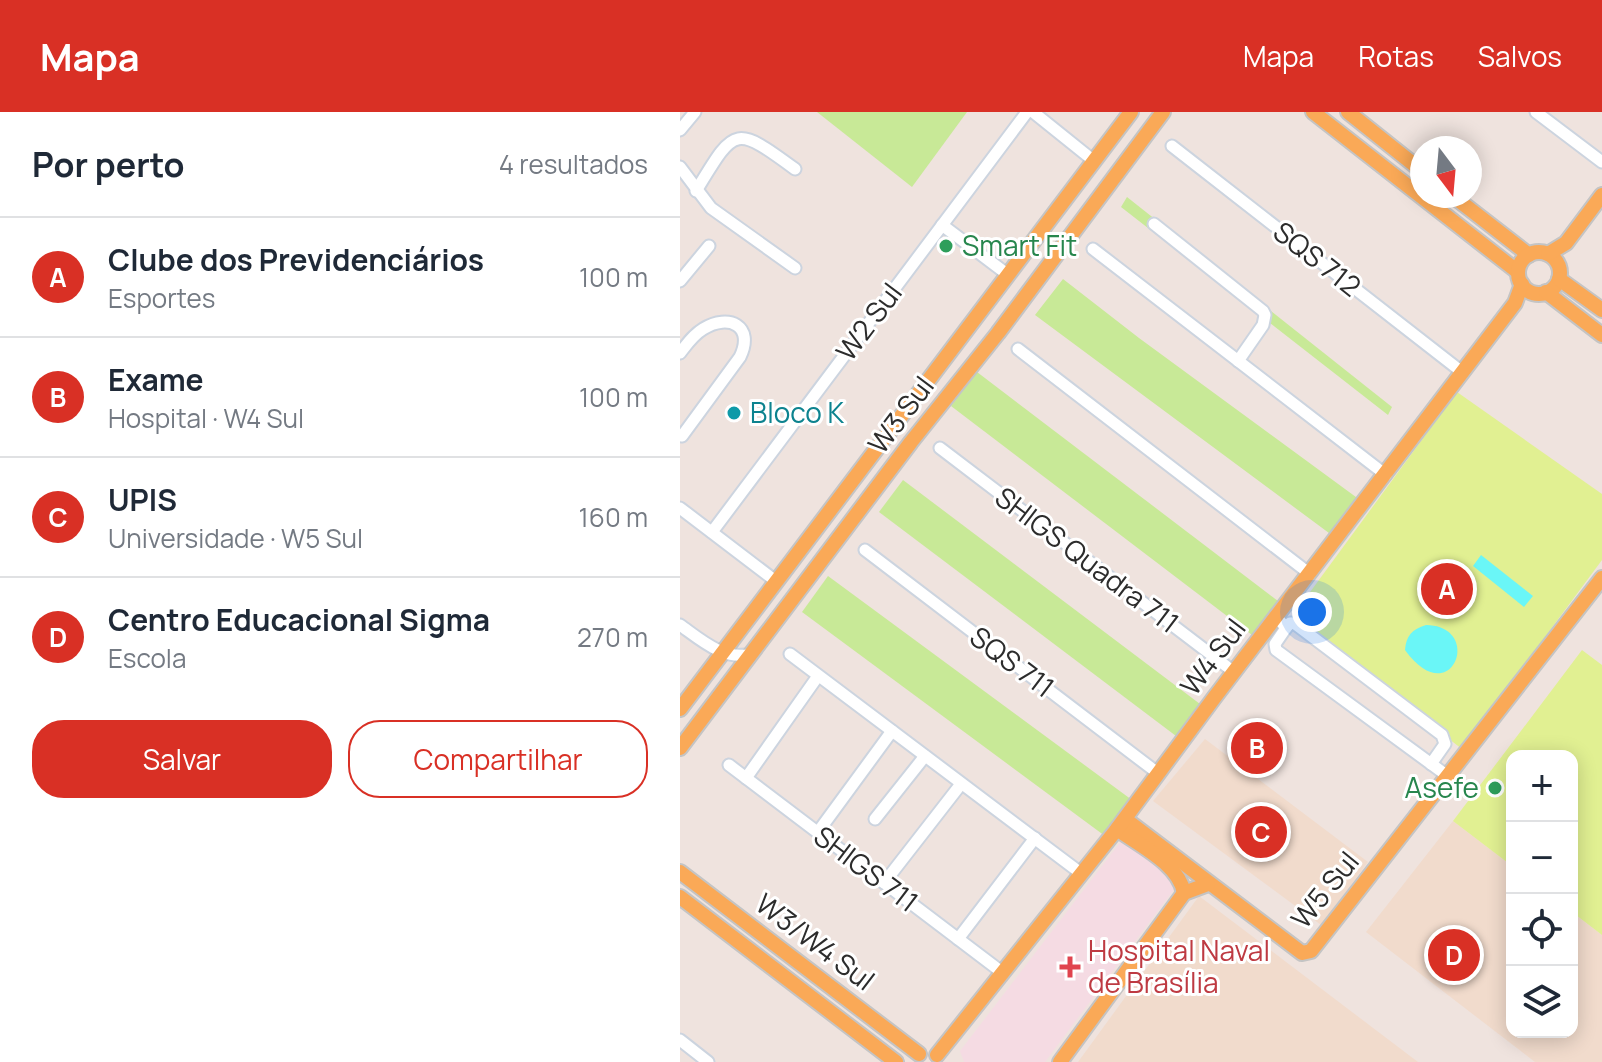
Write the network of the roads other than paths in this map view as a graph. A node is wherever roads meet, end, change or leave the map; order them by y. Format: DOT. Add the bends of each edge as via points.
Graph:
graph roads {
  1 [pos="695,112"];
  2 [pos="1030,112"];
  3 [pos="1131,112"];
  4 [pos="1163,112"];
  5 [pos="1348,112"];
  6 [pos="1536,112"];
  7 [pos="1323,115"];
  8 [pos="680,130"];
  9 [pos="1172,146"];
  10 [pos="1400,153"];
  11 [pos="1094,161"];
  12 [pos="1410,161"];
  13 [pos="1602,162"];
  14 [pos="680,167"];
  15 [pos="795,169"];
  16 [pos="1387,170"];
  17 [pos="680,186"];
  18 [pos="696,191"];
  19 [pos="1602,195"];
  20 [pos="1455,208"];
  21 [pos="1468,208"];
  22 [pos="1050,218"];
  23 [pos="1451,220"];
  24 [pos="1154,224"];
  25 [pos="942,225"];
  26 [pos="1073,234"];
  27 [pos="709,246"];
  28 [pos="1093,249"];
  29 [pos="1548,254"];
  30 [pos="1529,255"];
  31 [pos="795,268"];
  32 [pos="1007,274"];
  33 [pos="1520,278"];
  34 [pos="1559,279"];
  35 [pos="680,281"];
  36 [pos="1546,292"];
  37 [pos="1602,310"];
  38 [pos="1602,335"];
  39 [pos="1018,349"];
  40 [pos="680,353"];
  41 [pos="1238,361"];
  42 [pos="1462,372"];
  43 [pos="906,408"];
  44 [pos="926,423"];
  45 [pos="891,426"];
  46 [pos="682,436"];
  47 [pos="911,442"];
  48 [pos="940,448"];
  49 [pos="1386,475"];
  50 [pos="680,508"];
  51 [pos="712,532"];
  52 [pos="865,550"];
  53 [pos="1310,574"];
  54 [pos="1602,578"];
  55 [pos="777,582"];
  56 [pos="1281,622"];
  57 [pos="680,625"];
  58 [pos="723,652"];
  59 [pos="751,654"];
  60 [pos="790,654"];
  61 [pos="1234,672"];
  62 [pos="818,676"];
  63 [pos="680,709"];
  64 [pos="892,731"];
  65 [pos="680,748"];
  66 [pos="925,756"];
  67 [pos="1431,764"];
  68 [pos="729,765"];
  69 [pos="1159,774"];
  70 [pos="1449,777"];
  71 [pos="746,778"];
  72 [pos="961,784"];
  73 [pos="875,819"];
  74 [pos="1121,824"];
  75 [pos="818,832"];
  76 [pos="1035,838"];
  77 [pos="680,872"];
  78 [pos="1082,874"];
  79 [pos="884,883"];
  80 [pos="1208,884"];
  81 [pos="1184,893"];
  82 [pos="680,897"];
  83 [pos="728,908"];
  84 [pos="715,923"];
  85 [pos="958,939"];
  86 [pos="792,958"];
  87 [pos="779,972"];
  88 [pos="1003,973"];
  89 [pos="852,1003"];
  90 [pos="839,1019"];
  91 [pos="680,1040"];
  92 [pos="914,1058"];
  93 [pos="940,1059"];
  94 [pos="708,1062"];
  95 [pos="896,1062"];
  96 [pos="1060,1062"];
  1 -- 8 [label="street"];
  2 -- 11 [label="street"];
  2 -- 25 [label="street, W2 Sul"];
  3 -- 11 [label="main road, W3 Sul"];
  4 -- 26 [label="main road, W3 Sul"];
  5 -- 10 [label="main road"];
  6 -- 13 [label="street"];
  7 -- 16 [label="main road"];
  9 -- 42 [label="street, SQS 712"];
  10 -- 12 [label="main road"];
  10 -- 16 [label="main road"];
  11 -- 22 [label="main road, W3 Sul"];
  14 -- 18 [label="street"];
  15 -- 18 [label="street" via="757,141 740,138 721,150"];
  16 -- 23 [label="main road"];
  17 -- 18 [label="street"];
  18 -- 31 [label="street" via="711,208"];
  19 -- 29 [label="main road" via="1566,243"];
  20 -- 23 [label="main road"];
  21 -- 30 [label="main road"];
  22 -- 26 [label="main road"];
  22 -- 32 [label="main road, W3 Sul"];
  23 -- 33 [label="main road"];
  24 -- 41 [label="street" via="1263,311 1263,325"];
  25 -- 32 [label="street"];
  25 -- 51 [label="street, W2 Sul"];
  26 -- 44 [label="main road, W3 Sul"];
  27 -- 35 [label="street"];
  28 -- 41 [label="street"];
  29 -- 30 [label="main road"];
  29 -- 34 [label="main road" via="1559,265"];
  30 -- 33 [label="main road" via="1521,262"];
  32 -- 43 [label="main road, W3 Sul"];
  33 -- 36 [label="main road" via="1532,292"];
  33 -- 42 [label="main road, W4 Sul" via="1515,303"];
  34 -- 36 [label="main road"];
  34 -- 37 [label="main road"];
  36 -- 38 [label="main road"];
  39 -- 53 [label="street"];
  40 -- 46 [label="street" via="696,334 719,322 739,326 745,334 740,357"];
  41 -- 49 [label="street"];
  42 -- 49 [label="main road, W4 Sul"];
  43 -- 44 [label="main road" via="911,421"];
  43 -- 45 [label="main road, W3 Sul"];
  44 -- 47 [label="main road, W3 Sul"];
  45 -- 47 [label="main road" via="905,430"];
  45 -- 55 [label="main road, W3 Sul"];
  47 -- 59 [label="main road, W3 Sul"];
  48 -- 61 [label="street, SHIGS Quadra 711"];
  49 -- 53 [label="main road, W4 Sul"];
  50 -- 51 [label="street"];
  51 -- 55 [label="street"];
  52 -- 69 [label="street, SQS 711"];
  53 -- 56 [label="main road, W4 Sul"];
  54 -- 70 [label="main road, W5 Sul"];
  55 -- 58 [label="main road, W3 Sul"];
  56 -- 61 [label="main road, W4 Sul"];
  56 -- 67 [label="street" via="1276,650"];
  56 -- 67 [label="street" via="1294,623 1442,735 1445,744"];
  57 -- 58 [label="street"];
  58 -- 59 [label="street"];
  58 -- 63 [label="main road, W3 Sul"];
  59 -- 65 [label="main road, W3 Sul"];
  60 -- 62 [label="street"];
  61 -- 69 [label="main road, W4 Sul"];
  62 -- 64 [label="street"];
  62 -- 71 [label="street"];
  64 -- 66 [label="street"];
  64 -- 75 [label="street"];
  66 -- 72 [label="street"];
  66 -- 73 [label="street"];
  67 -- 70 [label="street"];
  68 -- 71 [label="street, SHIGS 711"];
  69 -- 74 [label="main road, W4 Sul"];
  70 -- 80 [label="main road, W5 Sul" via="1311,951 1302,953"];
  71 -- 75 [label="street, SHIGS 711"];
  72 -- 76 [label="street"];
  72 -- 79 [label="street"];
  74 -- 78 [label="main road, W4 Sul"];
  74 -- 80 [label="main road, W5 Sul"];
  74 -- 81 [label="main road" via="1172,870"];
  75 -- 79 [label="street, SHIGS 711"];
  76 -- 78 [label="street"];
  76 -- 85 [label="street"];
  77 -- 83 [label="main road, W3/W4 Sul"];
  78 -- 88 [label="main road, W4 Sul"];
  79 -- 85 [label="street, SHIGS 711"];
  80 -- 81 [label="main road"];
  81 -- 96 [label="main road"];
  82 -- 84 [label="main road, W3/W4 Sul"];
  83 -- 84 [label="main road"];
  83 -- 86 [label="main road, W3/W4 Sul"];
  84 -- 87 [label="main road, W3/W4 Sul"];
  85 -- 88 [label="street, SHIGS 711"];
  86 -- 87 [label="main road"];
  86 -- 89 [label="main road, W3/W4 Sul"];
  87 -- 90 [label="main road, W3/W4 Sul"];
  88 -- 93 [label="main road, W4 Sul"];
  89 -- 90 [label="main road"];
  89 -- 92 [label="main road, W3/W4 Sul"];
  90 -- 95 [label="main road, W3/W4 Sul"];
  91 -- 94 [label="street"];
  92 -- 93 [label="main road"];
}
